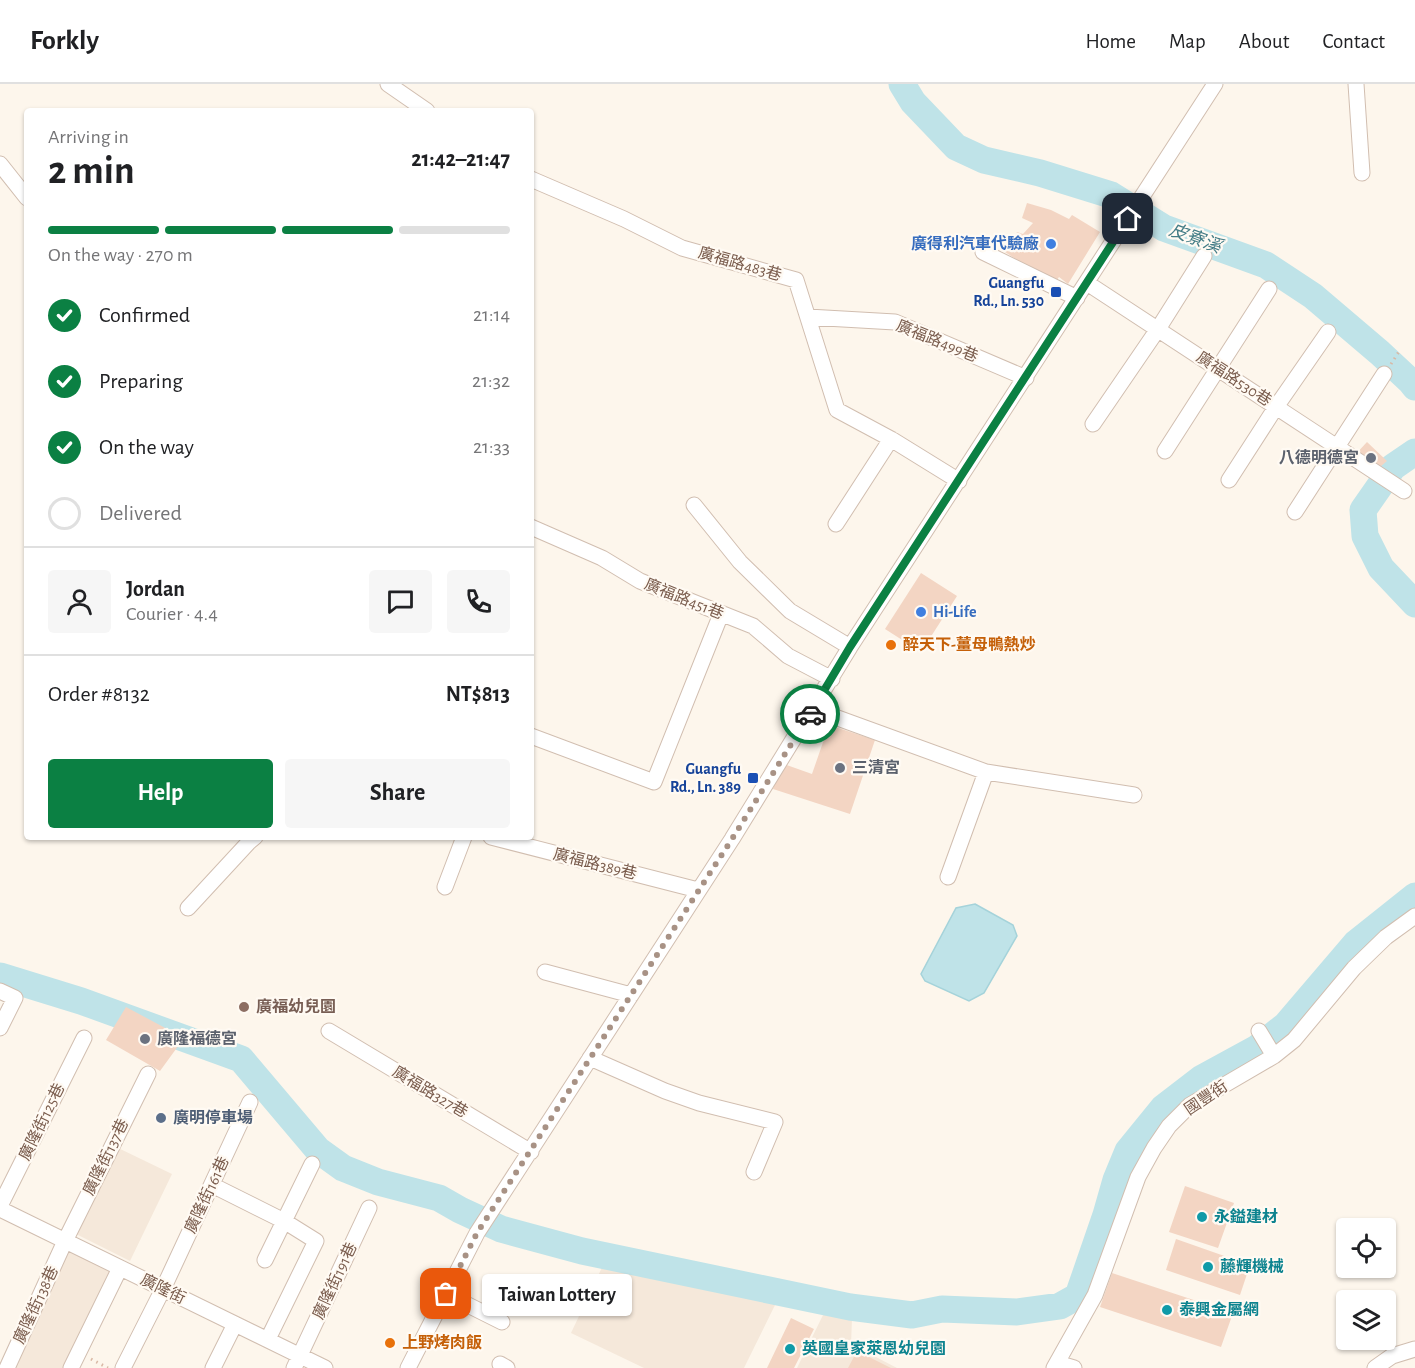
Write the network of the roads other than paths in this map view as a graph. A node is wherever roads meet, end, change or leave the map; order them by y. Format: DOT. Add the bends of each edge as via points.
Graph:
graph roads {
  1 [pos="388,84"];
  2 [pos="1215,84"];
  3 [pos="1356,84"];
  4 [pos="423,108"];
  5 [pos="0,164"];
  6 [pos="1362,173"];
  7 [pos="534,180"];
  8 [pos="24,194"];
  9 [pos="983,252"];
  10 [pos="1204,256"];
  11 [pos="1087,283"];
  12 [pos="1269,289"];
  13 [pos="1077,298"];
  14 [pos="808,317"];
  15 [pos="1158,329"];
  16 [pos="1328,332"];
  17 [pos="1217,368"];
  18 [pos="1384,374"];
  19 [pos="1026,378"];
  20 [pos="1276,407"];
  21 [pos="1093,424"];
  22 [pos="891,439"];
  23 [pos="1337,447"];
  24 [pos="1165,451"];
  25 [pos="1229,480"];
  26 [pos="959,481"];
  27 [pos="1404,491"];
  28 [pos="694,505"];
  29 [pos="1295,512"];
  30 [pos="836,524"];
  31 [pos="534,529"];
  32 [pos="721,614"];
  33 [pos="850,647"];
  34 [pos="832,679"];
  35 [pos="813,709"];
  36 [pos="534,737"];
  37 [pos="986,772"];
  38 [pos="1134,795"];
  39 [pos="251,840"];
  40 [pos="463,840"];
  41 [pos="503,840"];
  42 [pos="948,877"];
  43 [pos="446,887"];
  44 [pos="698,890"];
  45 [pos="188,908"];
  46 [pos="1415,916"];
  47 [pos="545,972"];
  48 [pos="0,991"];
  49 [pos="631,994"];
  50 [pos="0,1028"];
  51 [pos="329,1031"];
  52 [pos="1259,1031"];
  53 [pos="84,1038"];
  54 [pos="1274,1056"];
  55 [pos="590,1058"];
  56 [pos="148,1074"];
  57 [pos="250,1102"];
  58 [pos="531,1152"];
  59 [pos="312,1164"];
  60 [pos="754,1172"];
  61 [pos="212,1185"];
  62 [pos="0,1208"];
  63 [pos="369,1208"];
  64 [pos="284,1221"];
  65 [pos="65,1241"];
  66 [pos="265,1260"];
  67 [pos="120,1268"];
  68 [pos="163,1289"];
  69 [pos="446,1294"];
  70 [pos="502,1322"];
  71 [pos="235,1324"];
  72 [pos="268,1339"];
  73 [pos="1415,1349"];
  74 [pos="297,1362"];
  75 [pos="1055,1365"];
  76 [pos="7,1368"];
  77 [pos="71,1368"];
  78 [pos="123,1368"];
  79 [pos="213,1368"];
  80 [pos="325,1368"];
  81 [pos="408,1368"];
  82 [pos="1074,1368"];
  83 [pos="1375,1368"];
  1 -- 4 [label="street"];
  2 -- 11 [label="street"];
  3 -- 6 [label="street"];
  5 -- 8 [label="street"];
  7 -- 14 [label="street, 廣福路483巷" via="682,248 796,280"];
  9 -- 13 [label="street"];
  10 -- 15 [label="street"];
  11 -- 13 [label="street"];
  11 -- 15 [label="street, 廣福路530巷"];
  12 -- 17 [label="street"];
  13 -- 19 [label="street"];
  14 -- 19 [label="street, 廣福路499巷" via="895,322"];
  14 -- 22 [label="street, 廣福路483巷" via="837,410"];
  15 -- 17 [label="street, 廣福路530巷"];
  15 -- 21 [label="street"];
  16 -- 20 [label="street"];
  17 -- 20 [label="street, 廣福路530巷"];
  17 -- 24 [label="street"];
  18 -- 23 [label="street"];
  19 -- 26 [label="street"];
  20 -- 23 [label="street, 廣福路530巷"];
  20 -- 25 [label="street"];
  22 -- 26 [label="street, 廣福路483巷"];
  22 -- 30 [label="street"];
  23 -- 27 [label="street, 廣福路530巷"];
  23 -- 29 [label="street"];
  26 -- 33 [label="street"];
  28 -- 33 [label="street" via="740,562 790,611"];
  31 -- 32 [label="street, 廣福路451巷" via="602,558 640,581"];
  32 -- 34 [label="street, 廣福路451巷" via="753,626 788,656"];
  32 -- 36 [label="street" via="654,782"];
  33 -- 34 [label="street"];
  34 -- 35 [label="street"];
  35 -- 37 [label="street"];
  35 -- 44 [label="street"];
  37 -- 38 [label="street"];
  37 -- 42 [label="street"];
  39 -- 45 [label="street"];
  40 -- 43 [label="street"];
  41 -- 44 [label="street, 廣福路389巷"];
  44 -- 49 [label="street"];
  46 -- 54 [label="street, 國豐街" via="1354,968 1294,1040"];
  47 -- 49 [label="street"];
  48 -- 50 [label="street" via="15,998"];
  49 -- 55 [label="street"];
  51 -- 58 [label="street, 廣福路327巷"];
  52 -- 54 [label="street"];
  53 -- 62 [label="street, 廣隆街125巷"];
  54 -- 75 [label="street, 國豐街" via="1190,1105 1169,1126 1138,1177 1095,1295"];
  55 -- 58 [label="street"];
  55 -- 60 [label="street" via="664,1091 775,1122"];
  56 -- 65 [label="street, 廣隆街137巷"];
  57 -- 61 [label="street, 廣隆街161巷"];
  58 -- 69 [label="street" via="477,1233"];
  59 -- 64 [label="street"];
  61 -- 64 [label="street"];
  61 -- 68 [label="street, 廣隆街161巷"];
  62 -- 65 [label="street, 廣隆街"];
  63 -- 74 [label="street, 廣隆街191巷"];
  64 -- 66 [label="street"];
  64 -- 72 [label="street" via="316,1241"];
  65 -- 67 [label="street, 廣隆街"];
  65 -- 76 [label="street, 廣隆街138巷"];
  67 -- 68 [label="street, 廣隆街"];
  67 -- 77 [label="street"];
  68 -- 71 [label="street, 廣隆街"];
  68 -- 78 [label="street, 廣隆街161巷"];
  69 -- 70 [label="street"];
  69 -- 81 [label="street"];
  71 -- 72 [label="street, 廣隆街"];
  71 -- 79 [label="street"];
  72 -- 74 [label="street, 廣隆街"];
  73 -- 83 [label="street" via="1392,1356"];
  74 -- 80 [label="street, 廣隆街"];
  75 -- 82 [label="street"];
}
